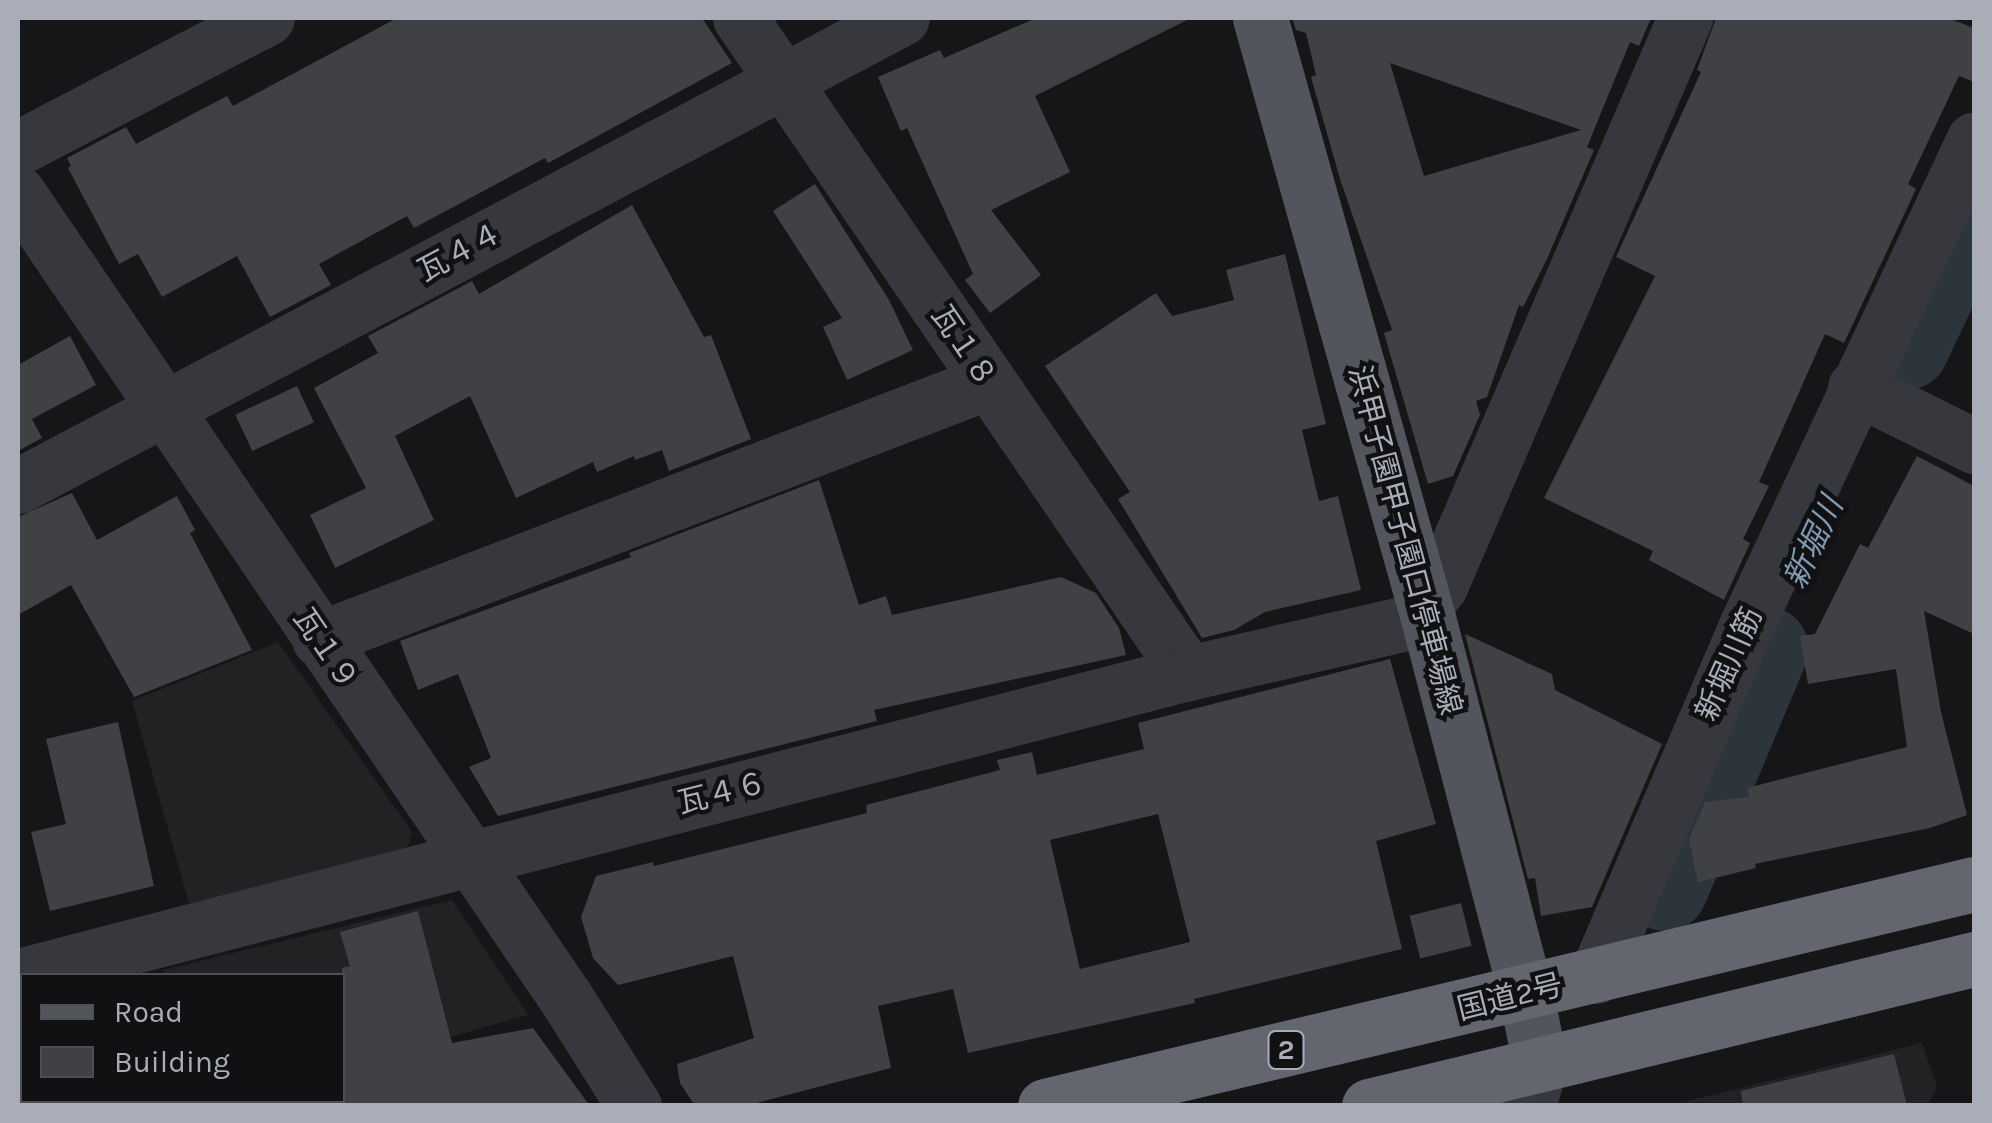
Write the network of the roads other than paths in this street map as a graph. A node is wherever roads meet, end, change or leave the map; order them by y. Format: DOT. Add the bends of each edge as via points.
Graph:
graph roads {
  1 [pos="267,18"];
  2 [pos="740,18"];
  3 [pos="902,18"];
  4 [pos="1260,18"];
  5 [pos="1685,18"];
  6 [pos="784,80"];
  7 [pos="1974,139"];
  8 [pos="18,148"];
  9 [pos="18,193"];
  10 [pos="988,382"];
  11 [pos="1872,396"];
  12 [pos="164,409"];
  13 [pos="1974,446"];
  14 [pos="18,486"];
  15 [pos="1426,611"];
  16 [pos="319,639"];
  17 [pos="1188,674"];
  18 [pos="470,858"];
  19 [pos="1974,884"];
  20 [pos="1974,959"];
  21 [pos="29,973"];
  22 [pos="1596,976"];
  23 [pos="1526,994"];
  24 [pos="1534,1085"];
  25 [pos="634,1106"];
  26 [pos="1045,1106"];
  27 [pos="1369,1106"];
  1 -- 8 [label="street"];
  2 -- 6 [label="street, 瓦１８"];
  3 -- 6 [label="street, 瓦４４"];
  4 -- 15 [label="main road, 浜甲子園甲子園口停車場線"];
  5 -- 15 [label="street"];
  6 -- 10 [label="street, 瓦１８"];
  6 -- 12 [label="street, 瓦４４"];
  7 -- 11 [label="street, 新堀川筋"];
  9 -- 12 [label="street, 瓦１９"];
  10 -- 16 [label="street"];
  10 -- 17 [label="street, 瓦１８"];
  11 -- 13 [label="street"];
  11 -- 22 [label="street, 新堀川筋" via="1688,755"];
  12 -- 14 [label="street, 瓦４４"];
  12 -- 16 [label="street, 瓦１９"];
  15 -- 17 [label="street, 瓦４６"];
  15 -- 23 [label="main road, 浜甲子園甲子園口停車場線"];
  16 -- 18 [label="street, 瓦１９"];
  17 -- 18 [label="street, 瓦４６"];
  18 -- 21 [label="street, 瓦４６"];
  18 -- 25 [label="street, 瓦１９"];
  19 -- 22 [label="highway, 国道2号 / 2"];
  20 -- 24 [label="highway"];
  22 -- 23 [label="highway, 国道2号 / 2"];
  23 -- 24 [label="main road, 浜甲子園甲子園口停車場線"];
  23 -- 26 [label="highway, 国道2号 / 2"];
  24 -- 27 [label="highway"];
}
